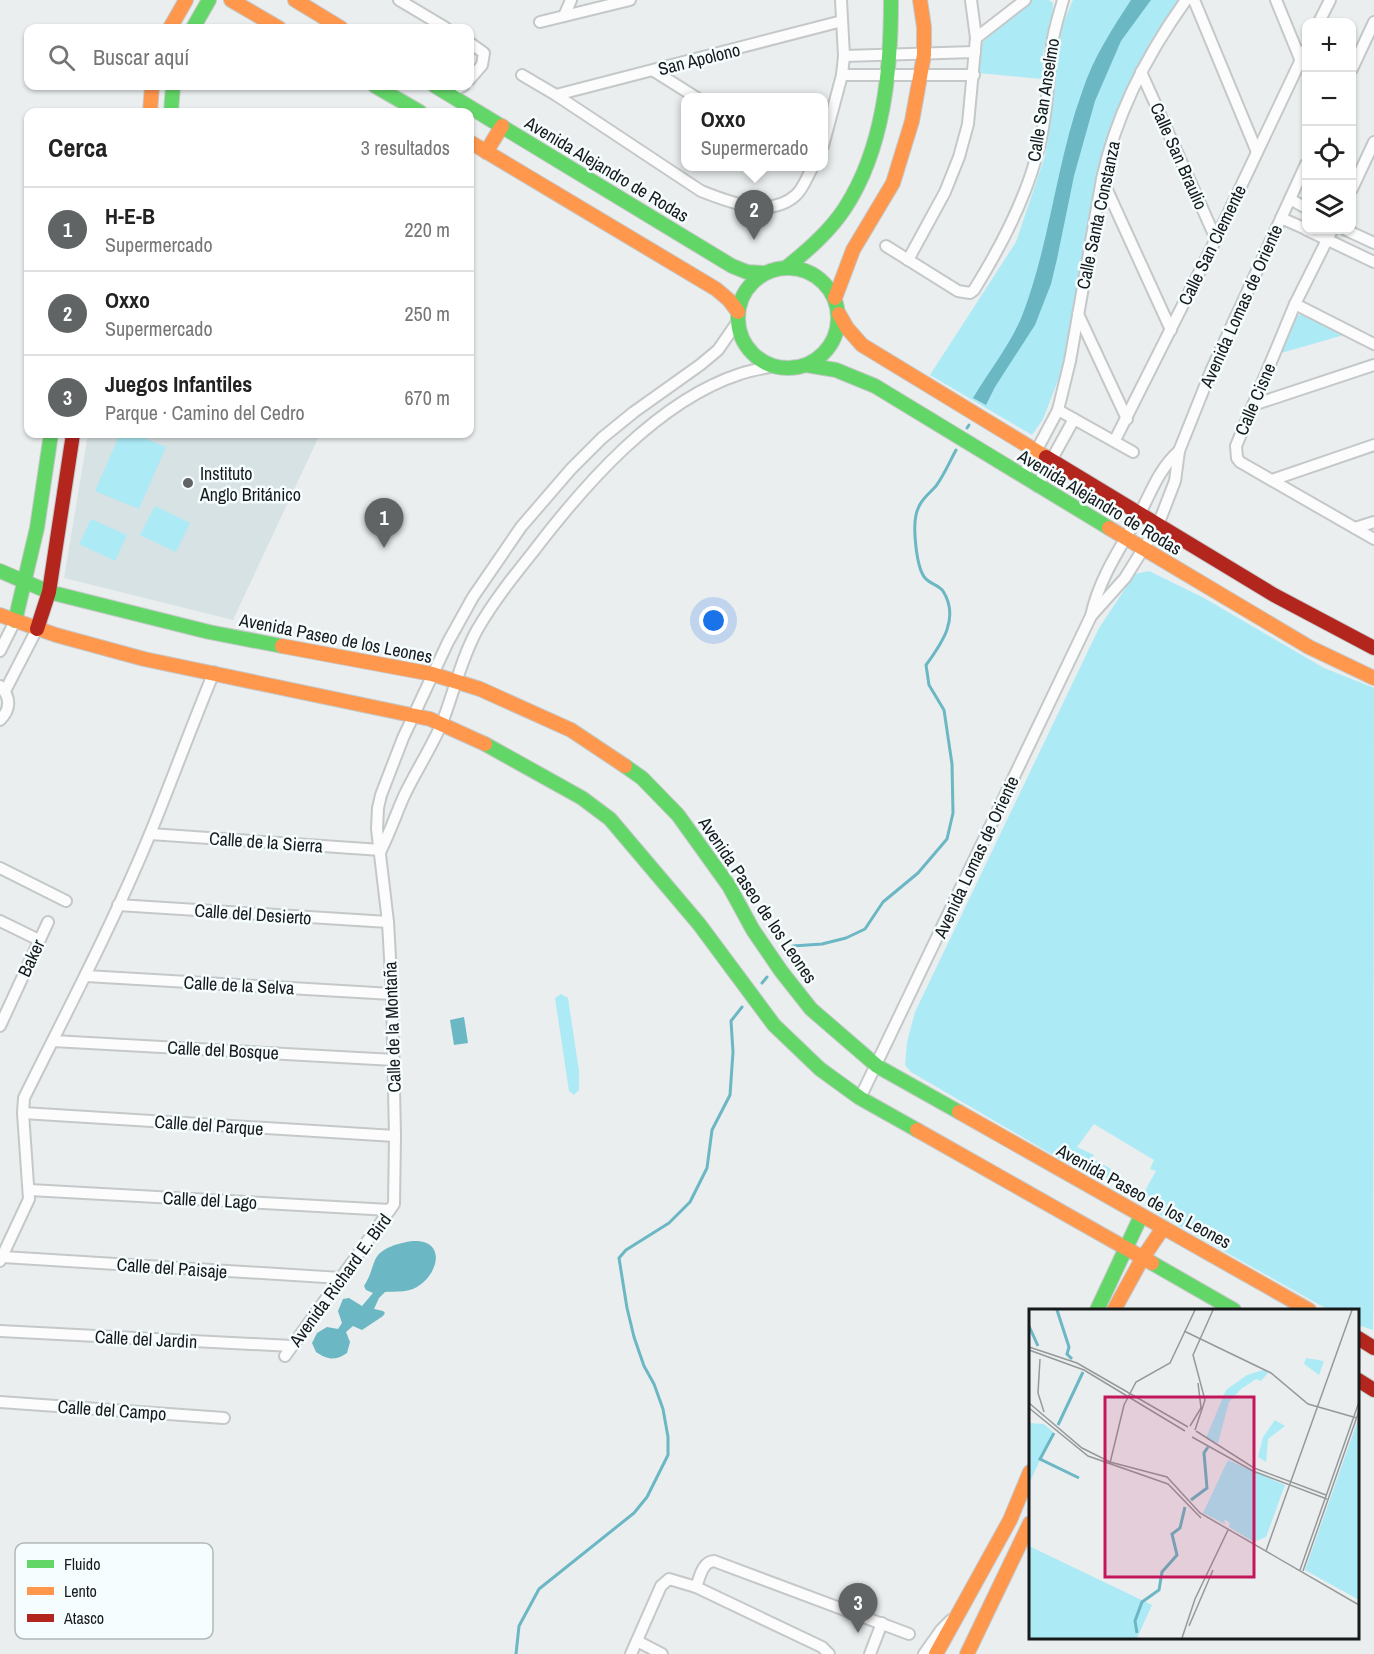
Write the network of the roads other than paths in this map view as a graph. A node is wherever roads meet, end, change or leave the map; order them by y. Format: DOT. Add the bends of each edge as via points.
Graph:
graph roads {
  1 [pos="186,0"];
  2 [pos="209,0"];
  3 [pos="231,0"];
  4 [pos="295,0"];
  5 [pos="399,0"];
  6 [pos="571,0"];
  7 [pos="630,0"];
  8 [pos="841,0"];
  9 [pos="891,0"];
  10 [pos="920,0"];
  11 [pos="971,0"];
  12 [pos="1025,0"];
  13 [pos="1063,0"];
  14 [pos="1186,0"];
  15 [pos="1194,0"];
  16 [pos="1276,0"];
  17 [pos="1329,0"];
  18 [pos="564,16"];
  19 [pos="1321,18"];
  20 [pos="842,21"];
  21 [pos="540,22"];
  22 [pos="1374,22"];
  23 [pos="172,24"];
  24 [pos="196,24"];
  25 [pos="272,24"];
  26 [pos="335,24"];
  27 [pos="439,24"];
  28 [pos="976,38"];
  29 [pos="474,46"];
  30 [pos="975,52"];
  31 [pos="924,55"];
  32 [pos="844,56"];
  33 [pos="889,56"];
  34 [pos="1356,60"];
  35 [pos="1301,61"];
  36 [pos="654,71"];
  37 [pos="1142,72"];
  38 [pos="474,75"];
  39 [pos="522,75"];
  40 [pos="842,75"];
  41 [pos="922,75"];
  42 [pos="974,75"];
  43 [pos="887,76"];
  44 [pos="152,90"];
  45 [pos="172,90"];
  46 [pos="382,90"];
  47 [pos="442,90"];
  48 [pos="454,90"];
  49 [pos="447,93"];
  50 [pos="690,93"];
  51 [pos="556,95"];
  52 [pos="150,108"];
  53 [pos="171,108"];
  54 [pos="413,108"];
  55 [pos="472,108"];
  56 [pos="474,109"];
  57 [pos="502,126"];
  58 [pos="828,127"];
  59 [pos="1374,142"];
  60 [pos="474,144"];
  61 [pos="486,152"];
  62 [pos="1257,152"];
  63 [pos="810,171"];
  64 [pos="1302,173"];
  65 [pos="1102,179"];
  66 [pos="1356,180"];
  67 [pos="1290,199"];
  68 [pos="1302,206"];
  69 [pos="1281,218"];
  70 [pos="1302,227"];
  71 [pos="1330,234"];
  72 [pos="1355,234"];
  73 [pos="1216,239"];
  74 [pos="1374,243"];
  75 [pos="886,246"];
  76 [pos="908,260"];
  77 [pos="1374,262"];
  78 [pos="788,267"];
  79 [pos="765,273"];
  80 [pos="835,298"];
  81 [pos="1295,304"];
  82 [pos="839,314"];
  83 [pos="1078,314"];
  84 [pos="738,316"];
  85 [pos="1171,330"];
  86 [pos="1374,345"];
  87 [pos="806,365"];
  88 [pos="1374,365"];
  89 [pos="776,366"];
  90 [pos="1253,405"];
  91 [pos="1058,410"];
  92 [pos="634,412"];
  93 [pos="1074,418"];
  94 [pos="1127,418"];
  95 [pos="648,427"];
  96 [pos="50,438"];
  97 [pos="72,438"];
  98 [pos="1115,440"];
  99 [pos="1374,445"];
  100 [pos="1179,451"];
  101 [pos="1036,452"];
  102 [pos="1133,452"];
  103 [pos="1051,461"];
  104 [pos="1023,476"];
  105 [pos="1272,480"];
  106 [pos="1037,486"];
  107 [pos="1139,515"];
  108 [pos="1374,522"];
  109 [pos="1158,525"];
  110 [pos="1355,528"];
  111 [pos="1125,538"];
  112 [pos="1374,539"];
  113 [pos="1143,550"];
  114 [pos="0,572"];
  115 [pos="26,583"];
  116 [pos="49,592"];
  117 [pos="0,615"];
  118 [pos="1091,616"];
  119 [pos="15,621"];
  120 [pos="37,629"];
  121 [pos="1374,648"];
  122 [pos="0,651"];
  123 [pos="1374,662"];
  124 [pos="214,672"];
  125 [pos="432,674"];
  126 [pos="1371,677"];
  127 [pos="456,682"];
  128 [pos="3,688"];
  129 [pos="414,715"];
  130 [pos="0,720"];
  131 [pos="442,723"];
  132 [pos="150,834"];
  133 [pos="381,850"];
  134 [pos="0,868"];
  135 [pos="66,901"];
  136 [pos="118,905"];
  137 [pos="0,921"];
  138 [pos="48,922"];
  139 [pos="388,922"];
  140 [pos="39,940"];
  141 [pos="87,976"];
  142 [pos="392,994"];
  143 [pos="0,1026"];
  144 [pos="52,1041"];
  145 [pos="394,1060"];
  146 [pos="877,1066"];
  147 [pos="860,1098"];
  148 [pos="23,1113"];
  149 [pos="395,1136"];
  150 [pos="30,1190"];
  151 [pos="392,1207"];
  152 [pos="1141,1216"];
  153 [pos="1163,1228"];
  154 [pos="1124,1249"];
  155 [pos="1142,1258"];
  156 [pos="2,1259"];
  157 [pos="341,1278"];
  158 [pos="1104,1294"];
  159 [pos="1116,1306"];
  160 [pos="1098,1309"];
  161 [pos="1231,1309"];
  162 [pos="1305,1309"];
  163 [pos="0,1331"];
  164 [pos="1359,1339"];
  165 [pos="292,1346"];
  166 [pos="1374,1348"];
  167 [pos="285,1356"];
  168 [pos="1359,1381"];
  169 [pos="1374,1390"];
  170 [pos="0,1402"];
  171 [pos="224,1418"];
  172 [pos="1029,1474"];
  173 [pos="1010,1520"];
  174 [pos="1029,1526"];
  175 [pos="696,1587"];
  176 [pos="957,1618"];
  177 [pos="882,1623"];
  178 [pos="909,1634"];
  179 [pos="637,1641"];
  180 [pos="631,1654"];
  181 [pos="662,1654"];
  182 [pos="829,1654"];
  183 [pos="870,1654"];
  184 [pos="924,1654"];
  185 [pos="936,1654"];
  186 [pos="967,1654"];
  1 -- 23 [label="street"];
  2 -- 24 [label="street"];
  3 -- 25 [label="street"];
  4 -- 26 [label="street"];
  5 -- 27 [label="street"];
  6 -- 18 [label="street"];
  7 -- 18 [label="street"];
  8 -- 20 [label="street"];
  9 -- 33 [label="street"];
  10 -- 31 [label="street"];
  11 -- 28 [label="street"];
  12 -- 28 [label="street"];
  13 -- 76 [label="street, Calle San Anselmo" via="1036,157 999,250 969,293 958,291"];
  14 -- 37 [label="street, Calle Santa Constanza"];
  15 -- 62 [label="street"];
  16 -- 35 [label="street"];
  17 -- 19 [label="street"];
  18 -- 21 [label="street"];
  20 -- 32 [label="street"];
  20 -- 36 [label="street, San Apolono"];
  22 -- 34 [label="street"];
  28 -- 30 [label="street"];
  29 -- 38 [label="street" via="484,53 483,65"];
  30 -- 31 [label="street"];
  30 -- 42 [label="street"];
  31 -- 33 [label="street"];
  31 -- 41 [label="street"];
  32 -- 33 [label="street"];
  32 -- 40 [label="street"];
  33 -- 43 [label="street"];
  35 -- 62 [label="street, Calle San Clemente"];
  36 -- 50 [label="street"];
  36 -- 51 [label="street, San Apolono"];
  37 -- 65 [label="street, Calle Santa Constanza" via="1116,128"];
  37 -- 73 [label="street, Calle San Braulio"];
  39 -- 51 [label="street"];
  40 -- 43 [label="street"];
  40 -- 58 [label="street"];
  41 -- 42 [label="street"];
  41 -- 43 [label="street"];
  41 -- 80 [label="street" via="892,183 853,250"];
  42 -- 76 [label="street" via="959,157"];
  43 -- 78 [label="street" via="885,99 857,187 822,238"];
  44 -- 52 [label="street"];
  45 -- 53 [label="street"];
  46 -- 54 [label="street"];
  47 -- 49 [label="street, Avenida Alejandro de Rodas"];
  48 -- 49 [label="street"];
  49 -- 55 [label="street, Avenida Alejandro de Rodas"];
  51 -- 63 [label="street" via="701,191 736,204 774,207 797,195"];
  56 -- 57 [label="street, Avenida Alejandro de Rodas"];
  57 -- 61 [label="street"];
  57 -- 79 [label="street, Avenida Alejandro de Rodas" via="732,266"];
  59 -- 66 [label="street"];
  60 -- 61 [label="street"];
  61 -- 84 [label="street" via="716,289 729,300"];
  62 -- 73 [label="street, Calle San Clemente"];
  64 -- 67 [label="street, Avenida Lomas de Oriente"];
  65 -- 83 [label="street, Calle Santa Constanza"];
  65 -- 85 [label="street"];
  67 -- 68 [label="street"];
  67 -- 69 [label="street, Avenida Lomas de Oriente"];
  69 -- 70 [label="street"];
  69 -- 100 [label="street, Avenida Lomas de Oriente" via="1210,371"];
  71 -- 77 [label="street"];
  71 -- 81 [label="street, Calle Cisne"];
  72 -- 74 [label="street"];
  73 -- 85 [label="street, Calle San Clemente"];
  75 -- 76 [label="street"];
  78 -- 79 [label="street"];
  78 -- 80 [label="street" via="812,273"];
  79 -- 84 [label="street" via="750,285 740,302"];
  80 -- 82 [label="street"];
  81 -- 86 [label="street"];
  81 -- 90 [label="street, Calle Cisne"];
  82 -- 87 [label="street" via="831,345"];
  82 -- 101 [label="street, Avenida Alejandro de Rodas" via="862,345"];
  83 -- 91 [label="street, Calle Santa Constanza"];
  83 -- 94 [label="street"];
  84 -- 89 [label="street" via="749,350"];
  84 -- 92 [label="street, Calle de la Montaña" via="718,350"];
  85 -- 94 [label="street, Calle San Clemente"];
  87 -- 89 [label="street"];
  87 -- 104 [label="street, Avenida Alejandro de Rodas" via="836,370 875,386"];
  88 -- 90 [label="street"];
  89 -- 95 [label="street" via="716,384"];
  90 -- 105 [label="street, Calle Cisne" via="1236,446 1237,458"];
  91 -- 93 [label="street"];
  91 -- 101 [label="street, Calle Santa Constanza"];
  92 -- 95 [label="street"];
  92 -- 125 [label="street, Calle de la Montaña" via="571,469 521,527 473,597"];
  93 -- 98 [label="street"];
  93 -- 103 [label="street"];
  94 -- 98 [label="street, Calle San Clemente"];
  95 -- 127 [label="street" via="556,521 499,596 477,631"];
  96 -- 115 [label="street"];
  97 -- 116 [label="street"];
  98 -- 102 [label="street"];
  99 -- 105 [label="street"];
  100 -- 107 [label="street, Avenida Lomas de Oriente" via="1162,470"];
  100 -- 109 [label="street, Avenida Lomas de Oriente" via="1175,481"];
  101 -- 103 [label="street, Avenida Alejandro de Rodas"];
  101 -- 104 [label="street, Calle Santa Constanza"];
  103 -- 106 [label="street"];
  103 -- 107 [label="street, Avenida Alejandro de Rodas"];
  104 -- 106 [label="street, Avenida Alejandro de Rodas"];
  105 -- 110 [label="street, Calle Cisne"];
  106 -- 111 [label="street, Avenida Alejandro de Rodas"];
  107 -- 109 [label="street, Avenida Alejandro de Rodas"];
  107 -- 111 [label="street, Avenida Lomas de Oriente"];
  108 -- 110 [label="street"];
  109 -- 113 [label="street, Avenida Lomas de Oriente"];
  109 -- 121 [label="street, Avenida Alejandro de Rodas" via="1274,596"];
  110 -- 112 [label="street, Calle Cisne"];
  111 -- 113 [label="street, Avenida Alejandro de Rodas"];
  111 -- 118 [label="street, Avenida Lomas de Oriente" via="1102,579"];
  113 -- 118 [label="street, Avenida Lomas de Oriente" via="1116,591"];
  113 -- 126 [label="street, Avenida Alejandro de Rodas"];
  114 -- 115 [label="street, Avenida Paseo de los Leones"];
  115 -- 116 [label="street, Avenida Paseo de los Leones"];
  115 -- 119 [label="street"];
  116 -- 120 [label="street"];
  116 -- 125 [label="street, Avenida Paseo de los Leones" via="208,632"];
  117 -- 119 [label="street"];
  118 -- 146 [label="street, Avenida Lomas de Oriente"];
  119 -- 120 [label="street"];
  119 -- 122 [label="street"];
  120 -- 124 [label="street"];
  120 -- 128 [label="street"];
  123 -- 126 [label="street"];
  124 -- 129 [label="street"];
  124 -- 132 [label="street"];
  125 -- 127 [label="street, Avenida Paseo de los Leones"];
  125 -- 129 [label="street, Calle de la Montaña"];
  127 -- 131 [label="street"];
  127 -- 146 [label="street, Avenida Paseo de los Leones" via="571,730 642,778 678,815 729,886 753,930 811,1009"];
  128 -- 130 [label="street" via="9,705"];
  129 -- 131 [label="street"];
  129 -- 133 [label="street, Calle de la Montaña" via="378,808"];
  131 -- 133 [label="street"];
  131 -- 147 [label="street" via="501,751 610,819 699,924 774,1026 820,1069"];
  132 -- 133 [label="street, Calle de la Sierra"];
  132 -- 136 [label="street"];
  133 -- 139 [label="street, Calle de la Montaña"];
  134 -- 135 [label="street"];
  136 -- 139 [label="street, Calle del Desierto"];
  136 -- 141 [label="street"];
  137 -- 140 [label="street"];
  138 -- 140 [label="street, Baker"];
  139 -- 142 [label="street, Calle de la Montaña"];
  140 -- 143 [label="street, Baker"];
  141 -- 142 [label="street, Calle de la Selva"];
  141 -- 144 [label="street"];
  142 -- 145 [label="street, Calle de la Montaña"];
  144 -- 145 [label="street, Calle del Bosque"];
  144 -- 148 [label="street" via="24,1098"];
  145 -- 149 [label="street, Calle de la Montaña"];
  146 -- 147 [label="street, Avenida Lomas de Oriente"];
  146 -- 152 [label="street, Avenida Paseo de los Leones"];
  147 -- 154 [label="street"];
  148 -- 149 [label="street, Calle del Parque"];
  148 -- 150 [label="street"];
  149 -- 151 [label="street, Calle de la Montaña"];
  150 -- 151 [label="street, Calle del Lago"];
  150 -- 156 [label="street"];
  151 -- 157 [label="street, Avenida Richard E. Bird"];
  152 -- 153 [label="street, Avenida Paseo de los Leones"];
  152 -- 154 [label="street"];
  153 -- 155 [label="street"];
  153 -- 162 [label="street, Avenida Paseo de los Leones"];
  154 -- 155 [label="street"];
  154 -- 158 [label="street"];
  155 -- 159 [label="street"];
  155 -- 161 [label="street"];
  156 -- 157 [label="street, Calle del Paisaje"];
  157 -- 165 [label="street, Avenida Richard E. Bird"];
  158 -- 159 [label="street"];
  158 -- 160 [label="street"];
  163 -- 165 [label="street, Calle del Jardin"];
  164 -- 166 [label="street"];
  165 -- 167 [label="street, Avenida Richard E. Bird"];
  168 -- 169 [label="street"];
  170 -- 171 [label="street, Calle del Campo"];
  172 -- 173 [label="street"];
  173 -- 174 [label="street"];
  173 -- 176 [label="street"];
  174 -- 186 [label="street"];
  175 -- 177 [label="street" via="704,1565 714,1561"];
  175 -- 179 [label="street" via="669,1579 661,1586"];
  175 -- 182 [label="street" via="822,1647"];
  176 -- 184 [label="street" via="945,1624"];
  176 -- 185 [label="street"];
  177 -- 178 [label="street"];
  177 -- 183 [label="street"];
  179 -- 180 [label="street"];
  179 -- 181 [label="street"];
}
